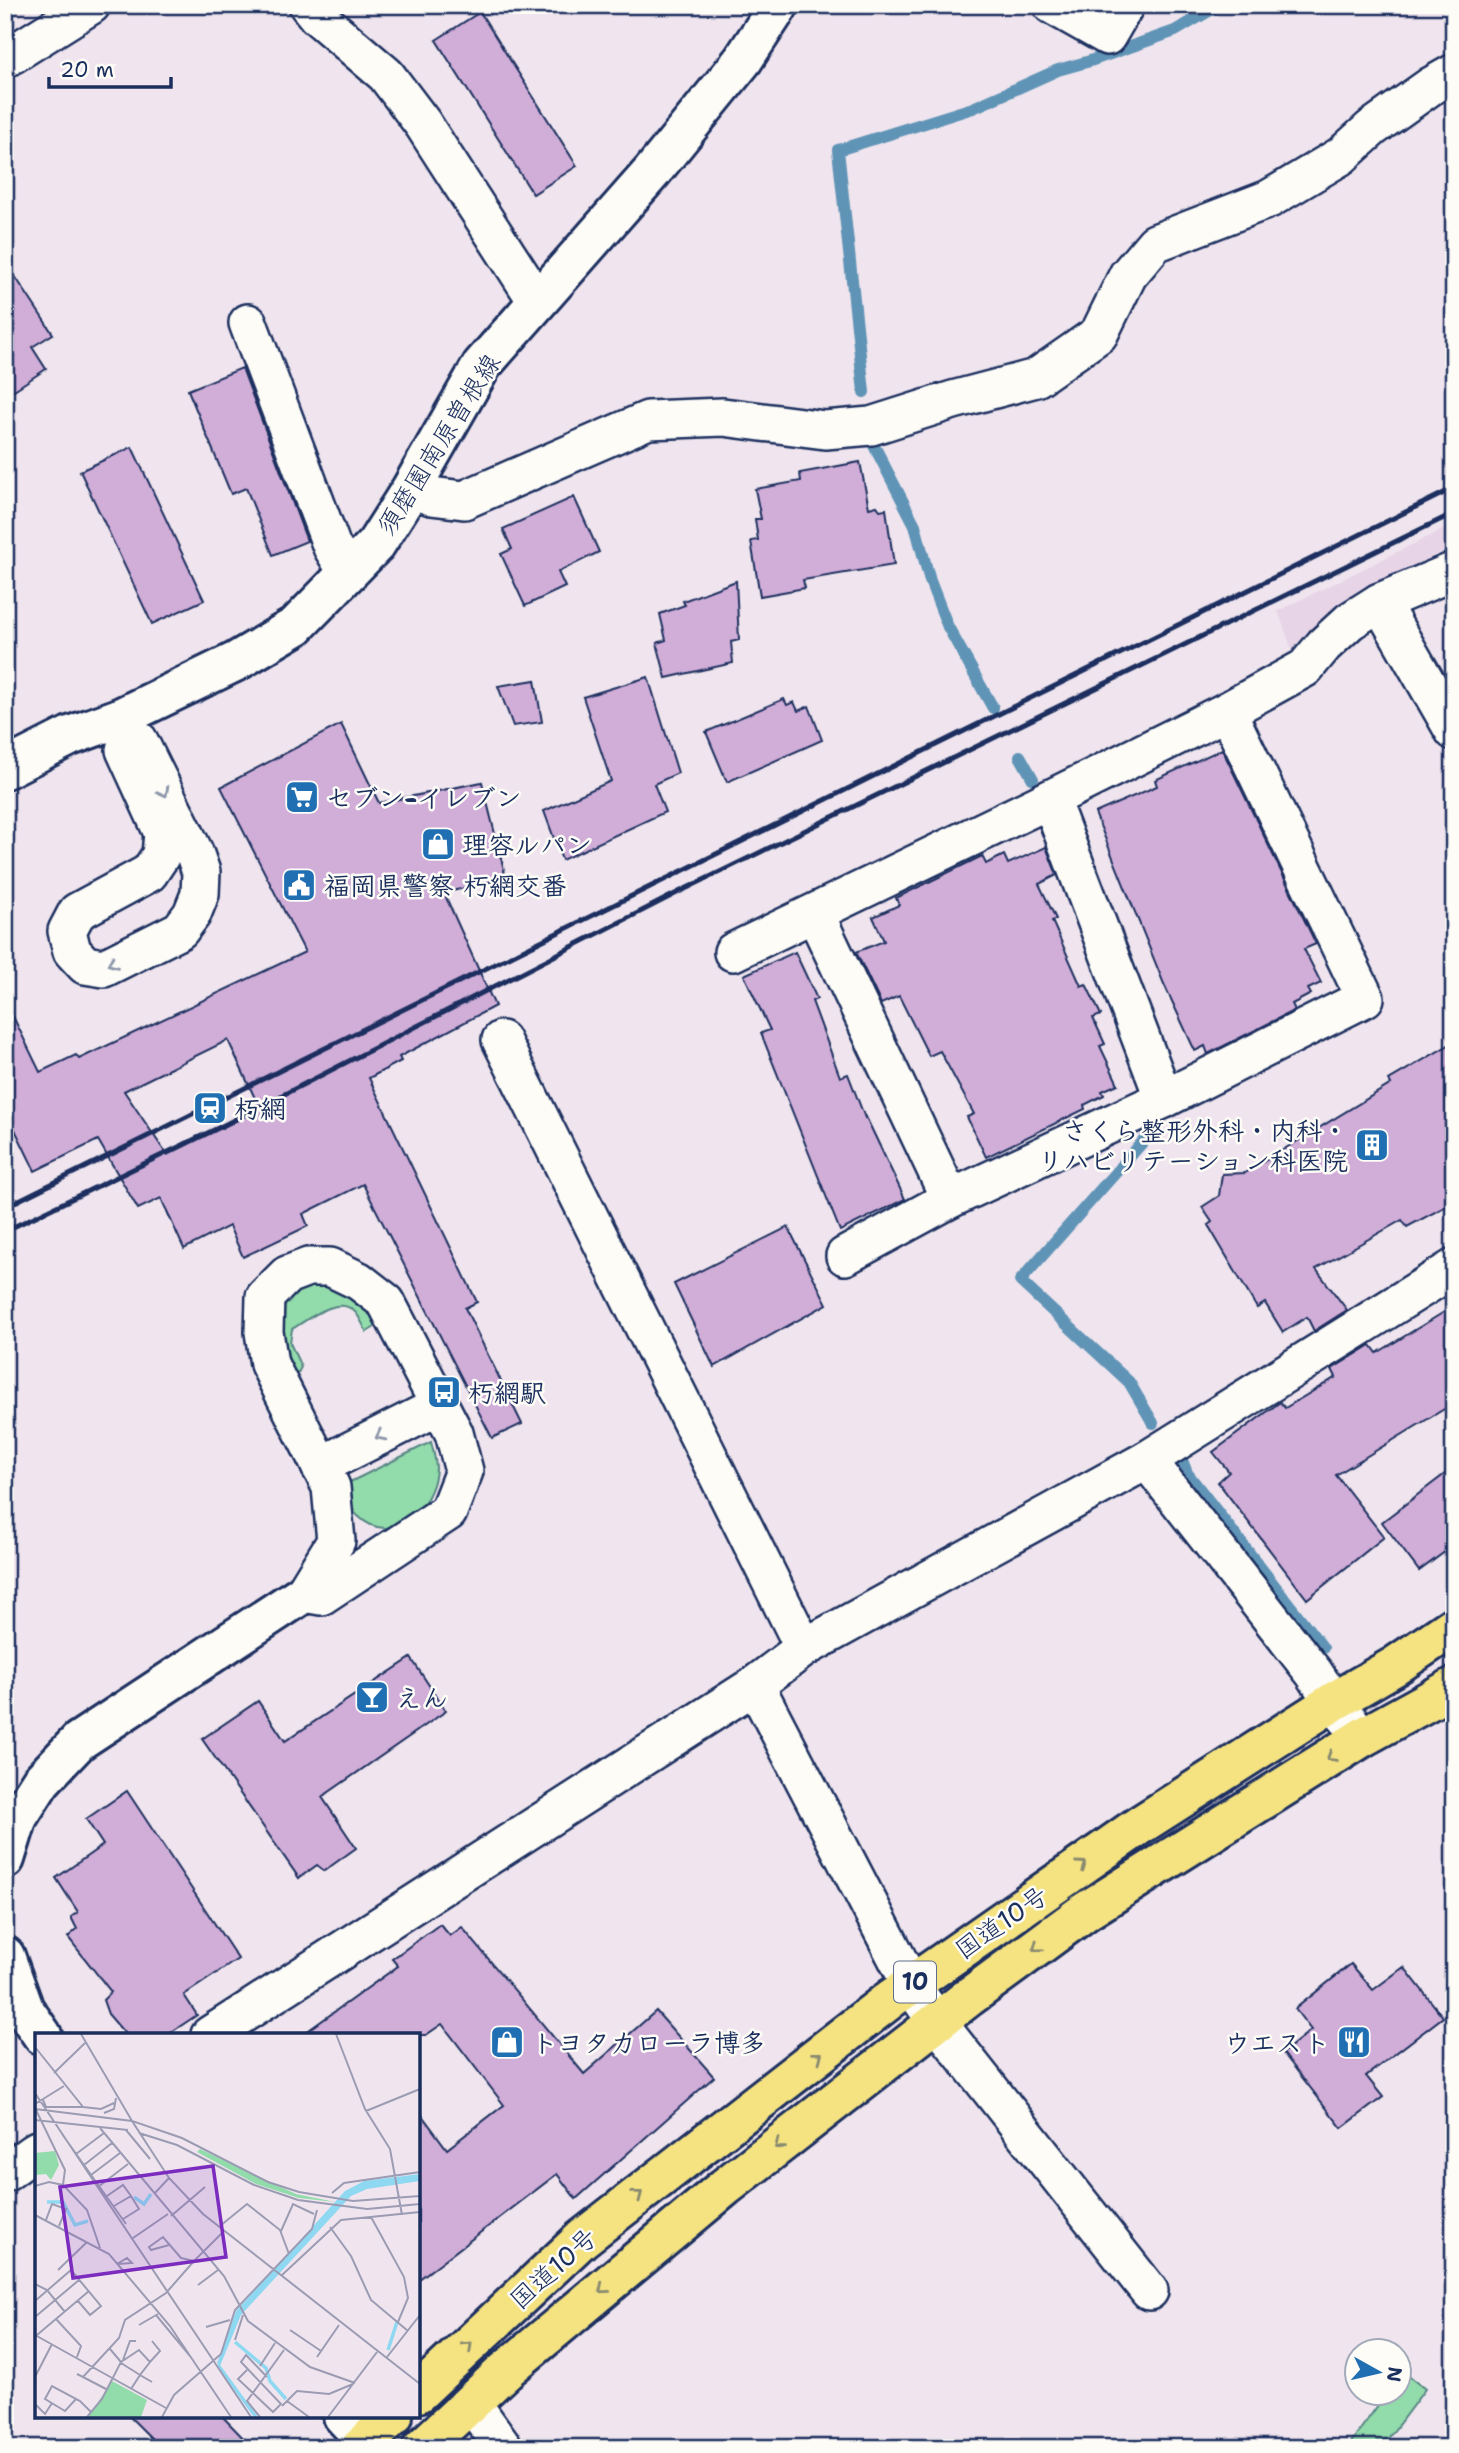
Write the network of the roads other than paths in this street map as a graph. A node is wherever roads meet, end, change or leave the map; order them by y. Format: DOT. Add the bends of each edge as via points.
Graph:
graph roads {
  1 [pos="90,5"];
  2 [pos="308,5"];
  3 [pos="779,5"];
  4 [pos="1052,5"];
  5 [pos="1125,5"];
  6 [pos="5,59"];
  7 [pos="1454,73"];
  8 [pos="537,301"];
  9 [pos="248,323"];
  10 [pos="411,489"];
  11 [pos="1454,570"];
  12 [pos="348,573"];
  13 [pos="1380,602"];
  14 [pos="1227,711"];
  15 [pos="123,728"];
  16 [pos="1454,731"];
  17 [pos="5,769"];
  18 [pos="1051,799"];
  19 [pos="815,914"];
  20 [pos="733,952"];
  21 [pos="501,1040"];
  22 [pos="1164,1099"];
  23 [pos="950,1199"];
  24 [pos="845,1256"];
  25 [pos="1454,1268"];
  26 [pos="439,1406"];
  27 [pos="1147,1460"];
  28 [pos="320,1466"];
  29 [pos="304,1593"];
  30 [pos="1454,1626"];
  31 [pos="1454,1637"];
  32 [pos="804,1648"];
  33 [pos="1395,1665"];
  34 [pos="755,1685"];
  35 [pos="1454,1687"];
  36 [pos="1333,1702"];
  37 [pos="1363,1737"];
  38 [pos="5,1859"];
  39 [pos="5,1956"];
  40 [pos="911,1984"];
  41 [pos="937,2022"];
  42 [pos="40,2033"];
  43 [pos="213,2033"];
  44 [pos="35,2151"];
  45 [pos="5,2173"];
  46 [pos="1149,2291"];
  47 [pos="420,2391"];
  48 [pos="471,2402"];
  49 [pos="422,2448"];
  50 [pos="504,2448"];
  1 -- 6 [label="street"];
  2 -- 8 [label="street" via="386,75 423,124"];
  3 -- 8 [label="main road, 須磨園南原曽根線" via="743,60 660,162"];
  4 -- 5 [label="street" via="1107,36"];
  7 -- 10 [label="street" via="1372,128 1341,156 1269,199 1156,243 1128,275 1099,334 1036,378 871,426 825,429 723,417 648,420 464,500"];
  8 -- 10 [label="main road, 須磨園南原曽根線" via="482,365"];
  9 -- 12 [label="street" via="332,547"];
  10 -- 12 [label="main road, 須磨園南原曽根線" via="376,544"];
  11 -- 13 [label="street"];
  12 -- 15 [label="main road, 須磨園南原曽根線" via="296,626"];
  13 -- 14 [label="street" via="1350,621 1305,668"];
  13 -- 16 [label="street"];
  14 -- 18 [label="street"];
  14 -- 22 [label="street" via="1364,998"];
  15 -- 15 [label="street, one-way" via="139,741 194,852 201,872 200,894 180,930 104,968 85,965 72,951 67,931 76,912 149,873 161,855 163,833 125,750"];
  15 -- 17 [label="main road, 須磨園南原曽根線" via="70,736"];
  18 -- 19 [label="street"];
  18 -- 22 [label="street"];
  19 -- 20 [label="street"];
  19 -- 23 [label="street"];
  21 -- 32 [label="street"];
  22 -- 23 [label="street"];
  23 -- 24 [label="street"];
  25 -- 27 [label="street"];
  26 -- 28 [label="street, one-way"];
  26 -- 28 [label="street" via="386,1302 330,1267 308,1267 287,1275 265,1297 269,1364"];
  26 -- 29 [label="street" via="454,1433 464,1471 448,1512 321,1596"];
  27 -- 32 [label="street"];
  27 -- 36 [label="street"];
  28 -- 29 [label="street" via="331,1487 336,1541"];
  29 -- 38 [label="main road" via="79,1741 41,1781 18,1816"];
  30 -- 33 [label="highway, 国道10号 / 10"];
  31 -- 33 [label="highway, 10"];
  32 -- 34 [label="street"];
  33 -- 36 [label="highway, 国道10号 / 10"];
  34 -- 40 [label="street"];
  34 -- 43 [label="street"];
  35 -- 37 [label="highway, 国道10号 / 10"];
  36 -- 37 [label="street"];
  40 -- 36 [label="highway, 国道10号 / 10, one-way" via="1140,1825"];
  37 -- 41 [label="highway, 国道10号 / 10, one-way" via="1086,1911"];
  39 -- 42 [label="main road" via="24,2009"];
  40 -- 41 [label="street"];
  47 -- 40 [label="highway, 国道10号 / 10, one-way" via="582,2239"];
  41 -- 46 [label="street"];
  41 -- 48 [label="highway, 国道10号 / 10, one-way" via="725,2187"];
  44 -- 45 [label="street"];
  48 -- 49 [label="highway, 国道10号 / 10"];
  48 -- 50 [label="street"];
}
